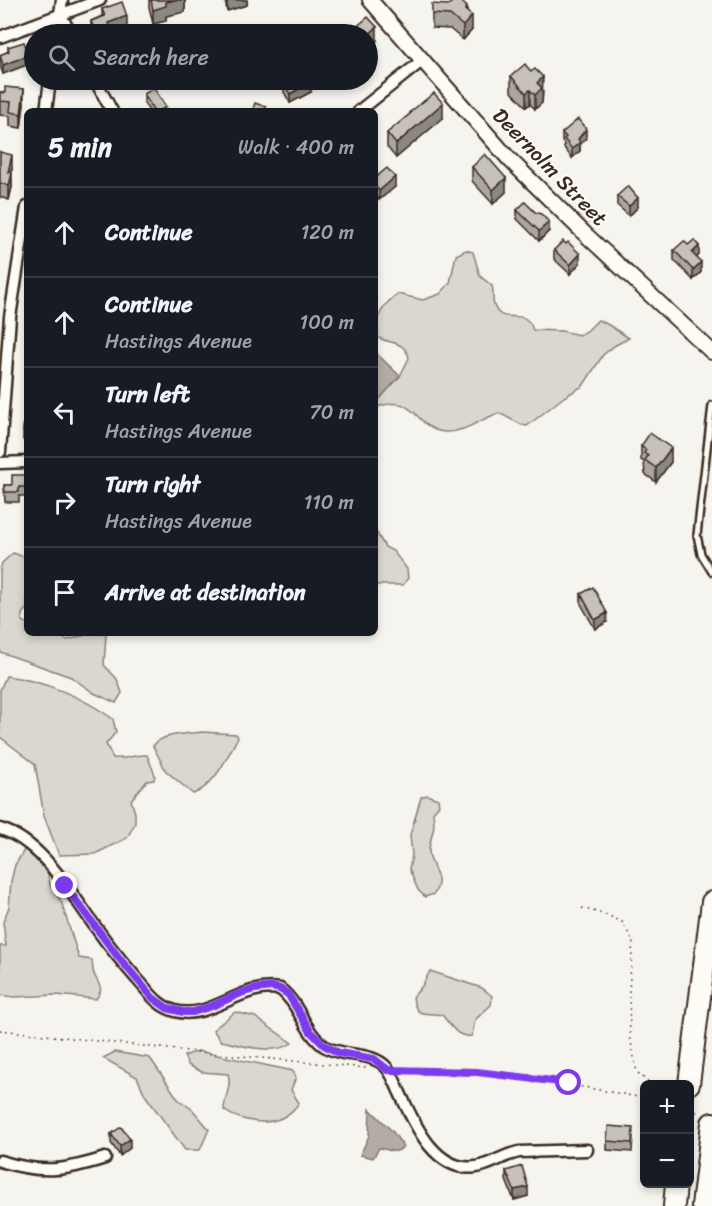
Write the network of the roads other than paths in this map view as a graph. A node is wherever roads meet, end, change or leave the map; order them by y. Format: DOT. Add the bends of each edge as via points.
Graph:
graph roads {
  1 [pos="62,0"];
  2 [pos="100,0"];
  3 [pos="370,0"];
  4 [pos="60,14"];
  5 [pos="33,24"];
  6 [pos="58,24"];
  7 [pos="66,24"];
  8 [pos="24,27"];
  9 [pos="0,36"];
  10 [pos="423,60"];
  11 [pos="49,90"];
  12 [pos="100,90"];
  13 [pos="46,108"];
  14 [pos="110,108"];
  15 [pos="363,108"];
  16 [pos="24,227"];
  17 [pos="712,352"];
  18 [pos="712,405"];
  19 [pos="0,452"];
  20 [pos="24,462"];
  21 [pos="0,463"];
  22 [pos="712,572"];
  23 [pos="0,829"];
  24 [pos="712,902"];
  25 [pos="689,1080"];
  26 [pos="711,1128"];
  27 [pos="587,1150"];
  28 [pos="105,1158"];
  29 [pos="0,1161"];
  30 [pos="676,1188"];
  31 [pos="674,1206"];
  32 [pos="702,1206"];
  1 -- 4 [label="street"];
  2 -- 4 [label="street"];
  3 -- 10 [label="street, Deernolm Street"];
  4 -- 5 [label="street"];
  4 -- 6 [label="street"];
  4 -- 7 [label="street"];
  8 -- 9 [label="street"];
  10 -- 15 [label="street"];
  10 -- 17 [label="street, Deernolm Street" via="509,159"];
  11 -- 13 [label="street"];
  12 -- 14 [label="street"];
  16 -- 19 [label="street" via="9,327"];
  18 -- 22 [label="lane" via="697,535 702,556"];
  20 -- 21 [label="street"];
  23 -- 27 [label="street" via="19,836 45,860 114,952 159,1004 175,1011 193,1012 255,989 280,989 294,1003 317,1040 339,1053 374,1059 388,1070 423,1137 439,1155 457,1166 478,1167 519,1152"];
  24 -- 25 [label="highway"];
  26 -- 32 [label="highway"];
  28 -- 29 [label="street" via="71,1168 43,1170"];
  30 -- 31 [label="highway"];
}
